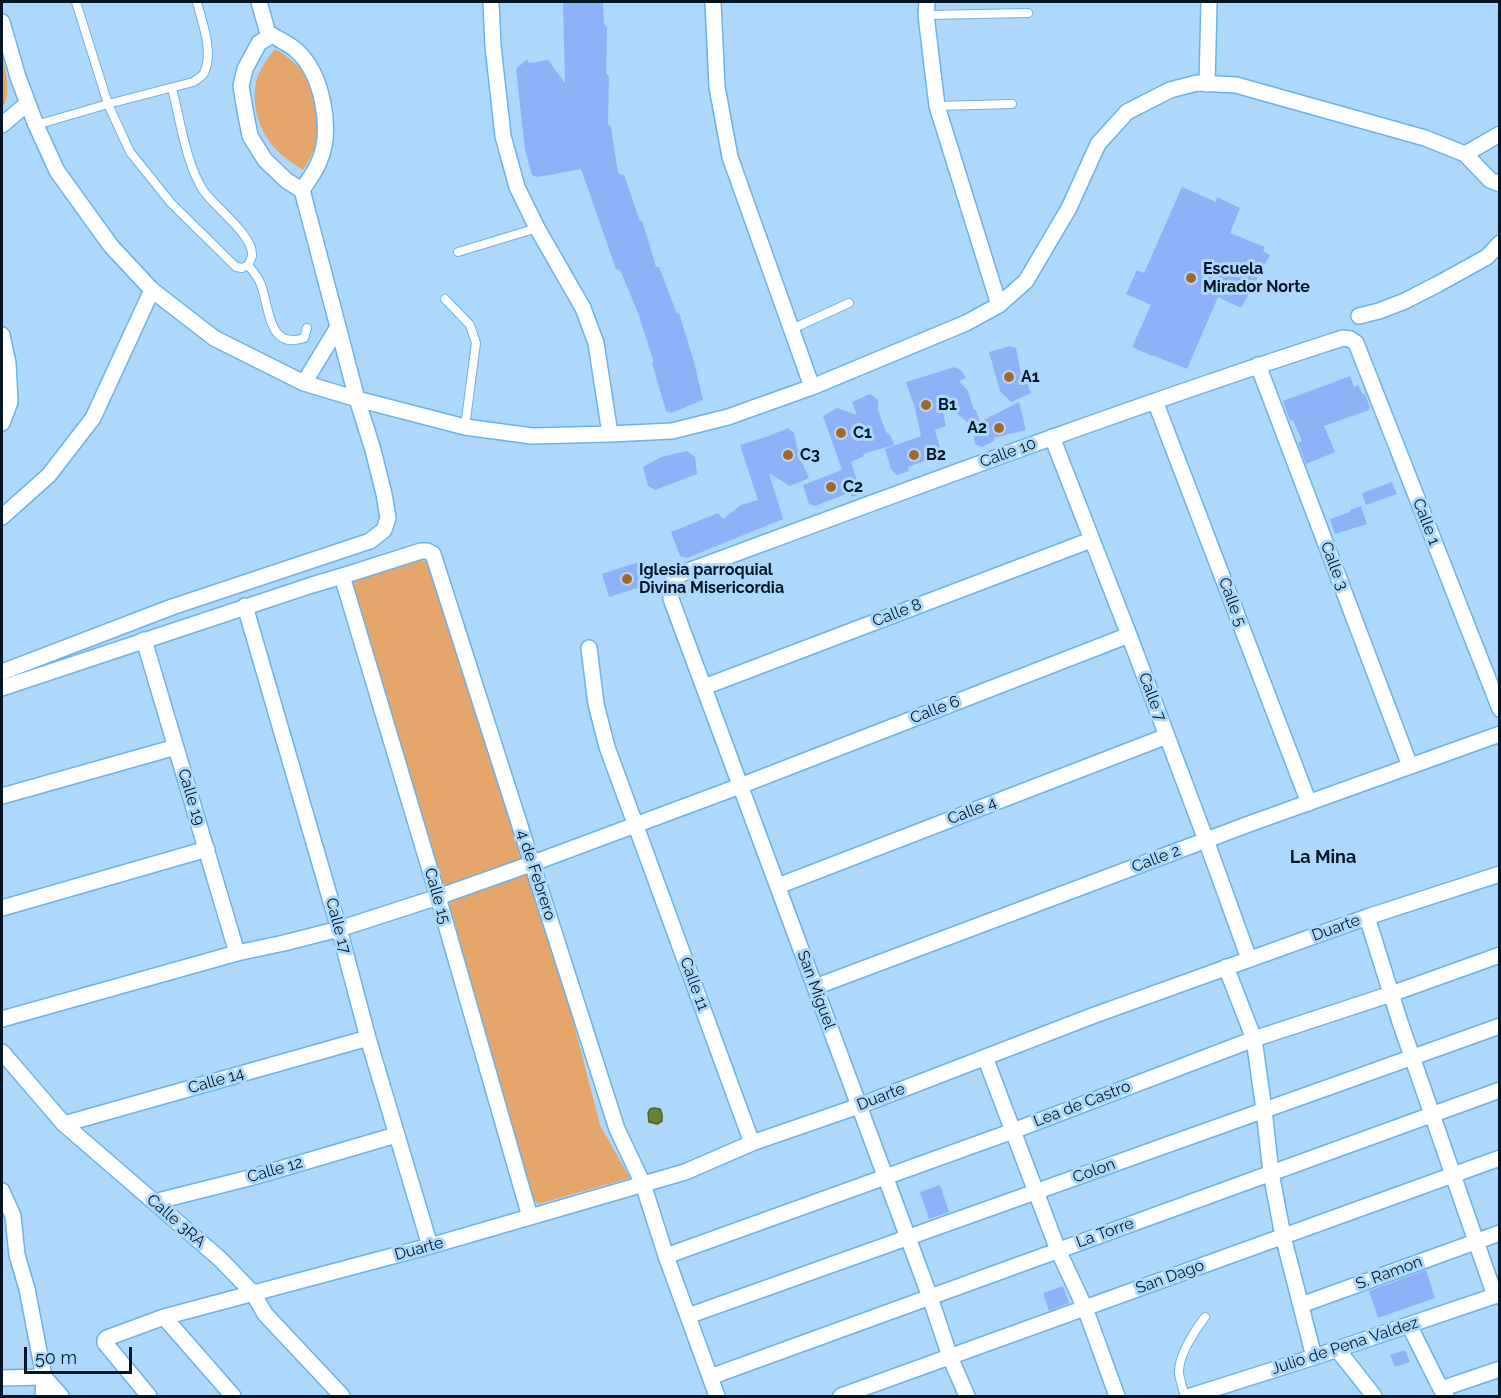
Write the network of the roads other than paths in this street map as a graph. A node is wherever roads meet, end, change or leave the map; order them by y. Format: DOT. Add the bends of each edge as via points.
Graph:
graph roads {
  1 [pos="76,2"];
  2 [pos="197,2"];
  3 [pos="259,2"];
  4 [pos="491,2"];
  5 [pos="713,2"];
  6 [pos="1209,2"];
  7 [pos="926,8"];
  8 [pos="1028,12"];
  9 [pos="2,22"];
  10 [pos="269,37"];
  11 [pos="1208,84"];
  12 [pos="172,88"];
  13 [pos="27,103"];
  14 [pos="108,104"];
  15 [pos="1012,104"];
  16 [pos="937,106"];
  17 [pos="36,125"];
  18 [pos="2,126"];
  19 [pos="1500,134"];
  20 [pos="1465,154"];
  21 [pos="1500,184"];
  22 [pos="302,190"];
  23 [pos="537,228"];
  24 [pos="1500,243"];
  25 [pos="458,252"];
  26 [pos="248,265"];
  27 [pos="152,290"];
  28 [pos="444,299"];
  29 [pos="849,303"];
  30 [pos="999,305"];
  31 [pos="1359,316"];
  32 [pos="307,327"];
  33 [pos="338,327"];
  34 [pos="792,329"];
  35 [pos="2,335"];
  36 [pos="1350,339"];
  37 [pos="1258,365"];
  38 [pos="304,383"];
  39 [pos="812,387"];
  40 [pos="357,399"];
  41 [pos="1155,401"];
  42 [pos="2,423"];
  43 [pos="465,427"];
  44 [pos="610,434"];
  45 [pos="1052,437"];
  46 [pos="2,517"];
  47 [pos="1091,540"];
  48 [pos="342,576"];
  49 [pos="671,583"];
  50 [pos="246,606"];
  51 [pos="1129,635"];
  52 [pos="144,640"];
  53 [pos="589,648"];
  54 [pos="2,672"];
  55 [pos="704,687"];
  56 [pos="2,688"];
  57 [pos="1500,709"];
  58 [pos="1500,734"];
  59 [pos="1167,736"];
  60 [pos="176,747"];
  61 [pos="1410,766"];
  62 [pos="740,786"];
  63 [pos="2,796"];
  64 [pos="1309,803"];
  65 [pos="635,825"];
  66 [pos="1206,840"];
  67 [pos="207,849"];
  68 [pos="532,863"];
  69 [pos="1500,874"];
  70 [pos="778,886"];
  71 [pos="438,897"];
  72 [pos="2,908"];
  73 [pos="1367,917"];
  74 [pos="339,929"];
  75 [pos="237,953"];
  76 [pos="1500,955"];
  77 [pos="1250,959"];
  78 [pos="1226,968"];
  79 [pos="815,987"];
  80 [pos="1391,994"];
  81 [pos="2,1019"];
  82 [pos="1500,1026"];
  83 [pos="368,1038"];
  84 [pos="1254,1039"];
  85 [pos="2,1052"];
  86 [pos="985,1057"];
  87 [pos="1412,1057"];
  88 [pos="1500,1090"];
  89 [pos="858,1106"];
  90 [pos="1264,1110"];
  91 [pos="1432,1114"];
  92 [pos="64,1124"];
  93 [pos="1013,1131"];
  94 [pos="396,1136"];
  95 [pos="752,1143"];
  96 [pos="1500,1158"];
  97 [pos="1271,1173"];
  98 [pos="1453,1174"];
  99 [pos="885,1177"];
  100 [pos="643,1184"];
  101 [pos="2,1191"];
  102 [pos="1036,1192"];
  103 [pos="154,1202"];
  104 [pos="530,1217"];
  105 [pos="1500,1233"];
  106 [pos="1283,1236"];
  107 [pos="908,1238"];
  108 [pos="1476,1241"];
  109 [pos="430,1246"];
  110 [pos="1058,1250"];
  111 [pos="666,1256"];
  112 [pos="253,1293"];
  113 [pos="1497,1295"];
  114 [pos="930,1297"];
  115 [pos="1301,1305"];
  116 [pos="1085,1308"];
  117 [pos="164,1317"];
  118 [pos="688,1317"];
  119 [pos="1205,1317"];
  120 [pos="1409,1325"];
  121 [pos="1337,1349"];
  122 [pos="950,1357"];
  123 [pos="1314,1357"];
  124 [pos="1500,1369"];
  125 [pos="44,1377"];
  126 [pos="710,1377"];
  127 [pos="2,1378"];
  128 [pos="1444,1393"];
  129 [pos="43,1396"];
  130 [pos="61,1396"];
  131 [pos="149,1396"];
  132 [pos="233,1396"];
  133 [pos="342,1396"];
  134 [pos="717,1396"];
  135 [pos="841,1396"];
  136 [pos="967,1396"];
  137 [pos="1117,1396"];
  138 [pos="1193,1396"];
  139 [pos="1374,1396"];
  1 -- 14 [label="lane"];
  2 -- 12 [label="lane" via="207,42 207,62 203,75 194,82"];
  3 -- 10 [label="street"];
  4 -- 23 [label="street" via="503,136 517,187"];
  5 -- 34 [label="street" via="717,87 730,157"];
  6 -- 11 [label="street"];
  7 -- 8 [label="lane"];
  7 -- 16 [label="street"];
  9 -- 13 [label="street"];
  10 -- 22 [label="street" via="259,43 245,69 242,86 250,136 265,160"];
  10 -- 22 [label="street" via="273,35 296,50 309,64 326,118 320,161"];
  11 -- 20 [label="street" via="1236,85 1425,138"];
  11 -- 30 [label="street" via="1170,90 1127,112 1098,144 1069,208 1026,280"];
  12 -- 14 [label="lane"];
  12 -- 26 [label="lane" via="190,163 203,190 250,246 252,257"];
  13 -- 17 [label="street"];
  13 -- 18 [label="street"];
  14 -- 17 [label="lane"];
  14 -- 26 [label="lane" via="130,152 171,203 236,267"];
  15 -- 16 [label="lane"];
  16 -- 30 [label="street"];
  17 -- 27 [label="street" via="57,171 111,246"];
  19 -- 20 [label="street"];
  20 -- 21 [label="street"];
  22 -- 33 [label="street"];
  23 -- 25 [label="lane"];
  23 -- 44 [label="street" via="583,308 596,343"];
  24 -- 31 [label="street" via="1487,257 1438,284"];
  26 -- 32 [label="lane" via="261,283 272,325 280,337 293,342 304,338"];
  27 -- 38 [label="street" via="214,338"];
  27 -- 46 [label="street" via="93,418 49,474"];
  28 -- 43 [label="lane" via="470,325 476,343"];
  29 -- 34 [label="lane"];
  30 -- 39 [label="street" via="966,323"];
  33 -- 38 [label="street"];
  33 -- 40 [label="street"];
  34 -- 39 [label="street"];
  35 -- 42 [label="street" via="10,402"];
  36 -- 37 [label="street, Calle 10" via="1342,338"];
  36 -- 57 [label="street, Calle 1" via="1356,343"];
  37 -- 41 [label="street, Calle 10"];
  37 -- 61 [label="street, Calle 3"];
  38 -- 40 [label="street"];
  39 -- 44 [label="street" via="728,417 672,431"];
  40 -- 43 [label="street"];
  40 -- 54 [label="street" via="388,518 384,530 370,541 172,607"];
  41 -- 45 [label="street, Calle 10"];
  41 -- 64 [label="street, Calle 5"];
  43 -- 44 [label="street" via="532,436"];
  45 -- 47 [label="street, Calle 7"];
  45 -- 49 [label="street, Calle 10" via="683,573"];
  47 -- 51 [label="street, Calle 7"];
  47 -- 55 [label="street, Calle 8"];
  48 -- 50 [label="street"];
  48 -- 68 [label="street, 4 de Febrero" via="421,551 433,554"];
  48 -- 71 [label="street, Calle 15"];
  49 -- 55 [label="street, San Miguel" via="671,599"];
  50 -- 52 [label="street"];
  50 -- 74 [label="street, Calle 17"];
  51 -- 59 [label="street, Calle 7"];
  51 -- 62 [label="street, Calle 6"];
  52 -- 56 [label="street"];
  52 -- 60 [label="street, Calle 19"];
  53 -- 65 [label="street, Calle 11" via="596,704 607,747"];
  55 -- 62 [label="street, San Miguel"];
  58 -- 61 [label="street, Calle 2"];
  59 -- 66 [label="street, Calle 7"];
  59 -- 70 [label="street, Calle 4"];
  60 -- 63 [label="street"];
  60 -- 67 [label="street, Calle 19"];
  61 -- 64 [label="street, Calle 2"];
  62 -- 65 [label="street, Calle 6"];
  62 -- 70 [label="street, San Miguel"];
  64 -- 66 [label="street, Calle 2"];
  65 -- 68 [label="street, Calle 6"];
  65 -- 95 [label="street, Calle 11"];
  66 -- 77 [label="street, Calle 7"];
  66 -- 79 [label="street, Calle 2"];
  67 -- 72 [label="street"];
  67 -- 75 [label="street, Calle 19"];
  68 -- 71 [label="street, Calle 6"];
  68 -- 100 [label="street, 4 de Febrero" via="617,1129"];
  69 -- 73 [label="street, Duarte"];
  70 -- 79 [label="street, San Miguel"];
  71 -- 74 [label="street, Calle 6"];
  71 -- 104 [label="street, Calle 15"];
  73 -- 77 [label="street, Duarte"];
  73 -- 80 [label="street"];
  74 -- 75 [label="street, Calle 6"];
  74 -- 83 [label="street, Calle 17"];
  75 -- 81 [label="street, Calle 6"];
  76 -- 80 [label="street, Lea de Castro"];
  77 -- 78 [label="street, Duarte"];
  78 -- 84 [label="street"];
  78 -- 86 [label="street, Duarte"];
  79 -- 89 [label="street, San Miguel"];
  80 -- 84 [label="street, Lea de Castro"];
  80 -- 87 [label="street"];
  82 -- 87 [label="street, Colon"];
  83 -- 92 [label="street, Calle 14"];
  83 -- 94 [label="street, Calle 17"];
  84 -- 90 [label="street"];
  84 -- 93 [label="street, Lea de Castro"];
  85 -- 92 [label="street, Calle 3RA"];
  86 -- 89 [label="street, Duarte"];
  86 -- 93 [label="street"];
  87 -- 90 [label="street, Colon"];
  87 -- 91 [label="street"];
  88 -- 91 [label="street, La Torre"];
  89 -- 95 [label="street, Duarte"];
  89 -- 99 [label="street, San Miguel"];
  90 -- 97 [label="street"];
  90 -- 102 [label="street, Colon"];
  91 -- 97 [label="street, La Torre"];
  91 -- 98 [label="street"];
  92 -- 103 [label="street, Calle 3RA"];
  93 -- 99 [label="street, Lea de Castro"];
  93 -- 102 [label="street"];
  94 -- 103 [label="street, Calle 12"];
  94 -- 109 [label="street, Calle 17"];
  95 -- 100 [label="street, Duarte" via="685,1172"];
  96 -- 98 [label="street, San Dago"];
  97 -- 106 [label="street"];
  97 -- 110 [label="street, La Torre"];
  98 -- 106 [label="street, San Dago"];
  98 -- 108 [label="street"];
  99 -- 107 [label="street, San Miguel"];
  99 -- 111 [label="street, Lea de Castro"];
  100 -- 104 [label="street, Duarte"];
  100 -- 111 [label="street, 4 de Febrero"];
  101 -- 125 [label="street" via="13,1216 17,1255"];
  102 -- 107 [label="street, Colon"];
  102 -- 110 [label="street"];
  103 -- 112 [label="street, Calle 3RA"];
  104 -- 109 [label="street, Duarte"];
  105 -- 108 [label="street, S. Ramon"];
  106 -- 115 [label="street"];
  106 -- 116 [label="street, San Dago"];
  107 -- 114 [label="street, San Miguel"];
  107 -- 118 [label="street, Colon"];
  108 -- 113 [label="street"];
  108 -- 115 [label="street, S. Ramon"];
  109 -- 112 [label="street, Duarte"];
  110 -- 114 [label="street, La Torre"];
  110 -- 116 [label="street"];
  111 -- 118 [label="street, 4 de Febrero"];
  112 -- 117 [label="street, Duarte"];
  112 -- 133 [label="street, Calle 3RA" via="264,1314"];
  113 -- 120 [label="street, Julio de Pena Valdez"];
  114 -- 122 [label="street, San Miguel"];
  114 -- 126 [label="street, La Torre"];
  115 -- 123 [label="street"];
  116 -- 122 [label="street, San Dago"];
  116 -- 137 [label="street"];
  117 -- 131 [label="street, Duarte" via="105,1340"];
  117 -- 132 [label="street"];
  118 -- 126 [label="street, 4 de Febrero"];
  119 -- 138 [label="lane" via="1187,1344 1180,1368 1179,1375"];
  120 -- 121 [label="street, Julio de Pena Valdez"];
  120 -- 128 [label="street"];
  121 -- 123 [label="street, Julio de Pena Valdez"];
  121 -- 139 [label="street"];
  122 -- 135 [label="street, San Dago"];
  122 -- 136 [label="street, San Miguel"];
  123 -- 138 [label="street, Julio de Pena Valdez"];
  124 -- 128 [label="street"];
  125 -- 127 [label="street"];
  125 -- 129 [label="street"];
  125 -- 130 [label="street"];
  126 -- 134 [label="street, 4 de Febrero"];
}
